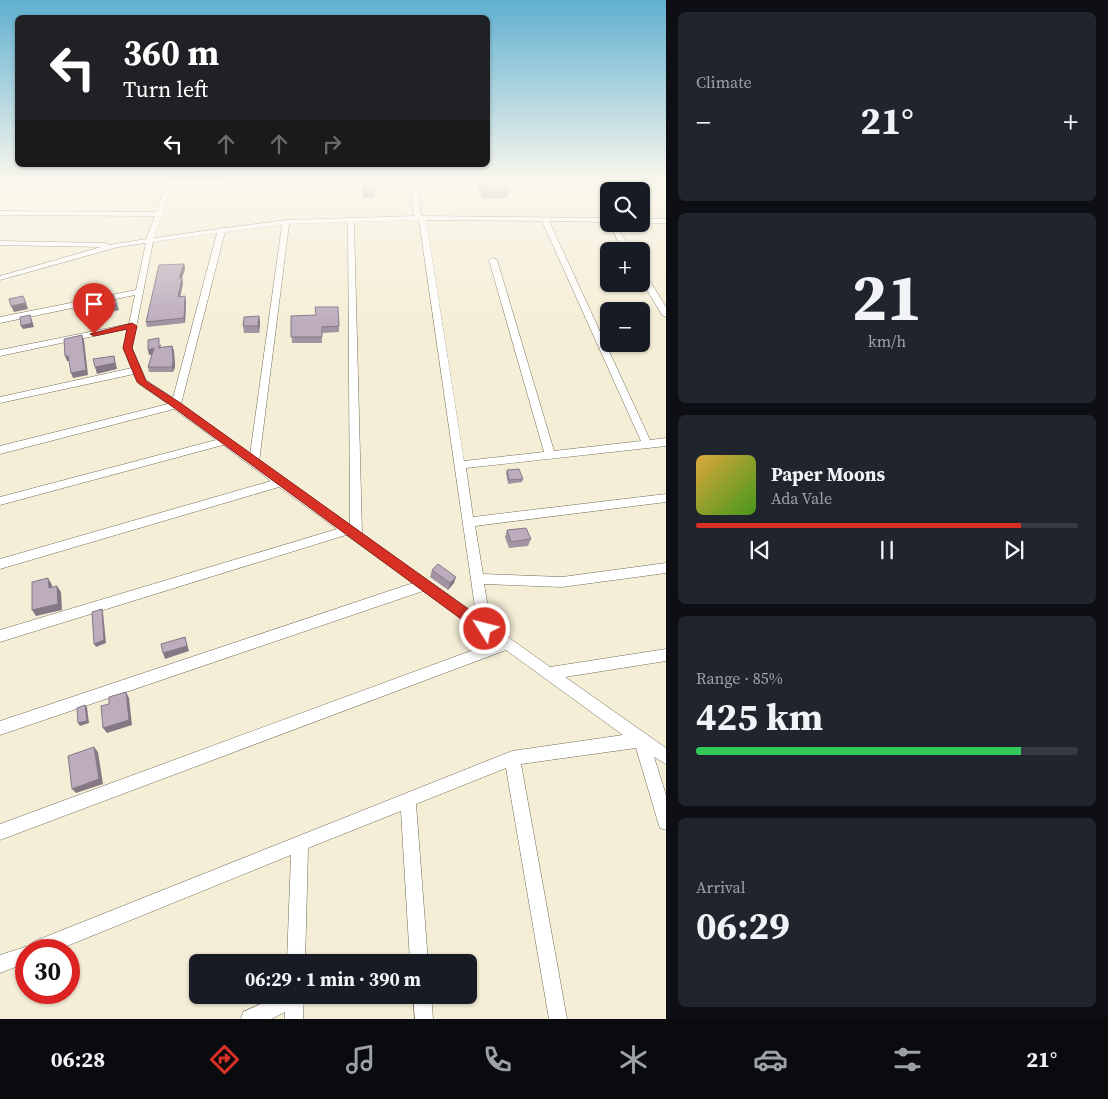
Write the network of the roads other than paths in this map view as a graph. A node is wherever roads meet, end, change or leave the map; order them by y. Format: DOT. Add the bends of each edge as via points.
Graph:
graph roads {
  1 [pos="154,228"];
  2 [pos="235,228"];
  3 [pos="285,228"];
  4 [pos="351,228"];
  5 [pos="422,228"];
  6 [pos="548,228"];
  7 [pos="222,229"];
  8 [pos="150,239"];
  9 [pos="0,243"];
  10 [pos="116,245"];
  11 [pos="493,260"];
  12 [pos="0,278"];
  13 [pos="650,289"];
  14 [pos="139,292"];
  15 [pos="666,315"];
  16 [pos="0,320"];
  17 [pos="132,326"];
  18 [pos="0,353"];
  19 [pos="137,370"];
  20 [pos="0,400"];
  21 [pos="176,405"];
  22 [pos="224,441"];
  23 [pos="666,442"];
  24 [pos="647,444"];
  25 [pos="0,450"];
  26 [pos="550,455"];
  27 [pos="254,463"];
  28 [pos="460,465"];
  29 [pos="281,482"];
  30 [pos="666,498"];
  31 [pos="0,501"];
  32 [pos="468,522"];
  33 [pos="352,533"];
  34 [pos="0,564"];
  35 [pos="666,568"];
  36 [pos="477,579"];
  37 [pos="424,585"];
  38 [pos="485,629"];
  39 [pos="0,636"];
  40 [pos="507,644"];
  41 [pos="666,655"];
  42 [pos="550,673"];
  43 [pos="0,728"];
  44 [pos="641,740"];
  45 [pos="666,757"];
  46 [pos="512,758"];
  47 [pos="408,800"];
  48 [pos="666,822"];
  49 [pos="0,832"];
  50 [pos="300,843"];
  51 [pos="62,939"];
  52 [pos="296,954"];
  53 [pos="419,954"];
  54 [pos="15,958"];
  55 [pos="0,964"];
  56 [pos="281,1004"];
  57 [pos="295,1004"];
  58 [pos="423,1004"];
  59 [pos="250,1019"];
  60 [pos="294,1019"];
  61 [pos="424,1019"];
  62 [pos="558,1019"];
  1 -- 8 [label="street"];
  2 -- 7 [label="street"];
  3 -- 27 [label="street"];
  4 -- 33 [label="street"];
  5 -- 28 [label="street"];
  6 -- 24 [label="street"];
  7 -- 8 [label="street"];
  7 -- 21 [label="street"];
  8 -- 10 [label="street"];
  8 -- 14 [label="street"];
  9 -- 10 [label="street"];
  10 -- 12 [label="street"];
  11 -- 26 [label="street"];
  13 -- 15 [label="street"];
  14 -- 16 [label="street"];
  14 -- 17 [label="street"];
  17 -- 18 [label="street"];
  17 -- 19 [label="street" via="128,348"];
  19 -- 20 [label="street"];
  19 -- 21 [label="street" via="142,382"];
  21 -- 22 [label="street"];
  21 -- 25 [label="street"];
  22 -- 27 [label="street"];
  22 -- 31 [label="street"];
  23 -- 24 [label="street"];
  24 -- 26 [label="street"];
  26 -- 28 [label="street"];
  27 -- 29 [label="street"];
  28 -- 32 [label="street"];
  29 -- 33 [label="street"];
  29 -- 34 [label="street"];
  30 -- 32 [label="street"];
  32 -- 36 [label="street"];
  33 -- 37 [label="street"];
  33 -- 39 [label="street"];
  35 -- 36 [label="street" via="562,582"];
  36 -- 38 [label="street"];
  37 -- 38 [label="street"];
  37 -- 43 [label="street"];
  38 -- 40 [label="street"];
  40 -- 42 [label="street"];
  40 -- 49 [label="street"];
  41 -- 42 [label="street"];
  42 -- 44 [label="street"];
  44 -- 45 [label="street"];
  44 -- 46 [label="street"];
  44 -- 48 [label="street"];
  46 -- 47 [label="street"];
  46 -- 62 [label="street"];
  47 -- 50 [label="street"];
  47 -- 53 [label="street"];
  50 -- 51 [label="street"];
  50 -- 52 [label="street"];
  54 -- 55 [label="street"];
  56 -- 59 [label="street"];
  57 -- 60 [label="street"];
  58 -- 61 [label="street"];
}
